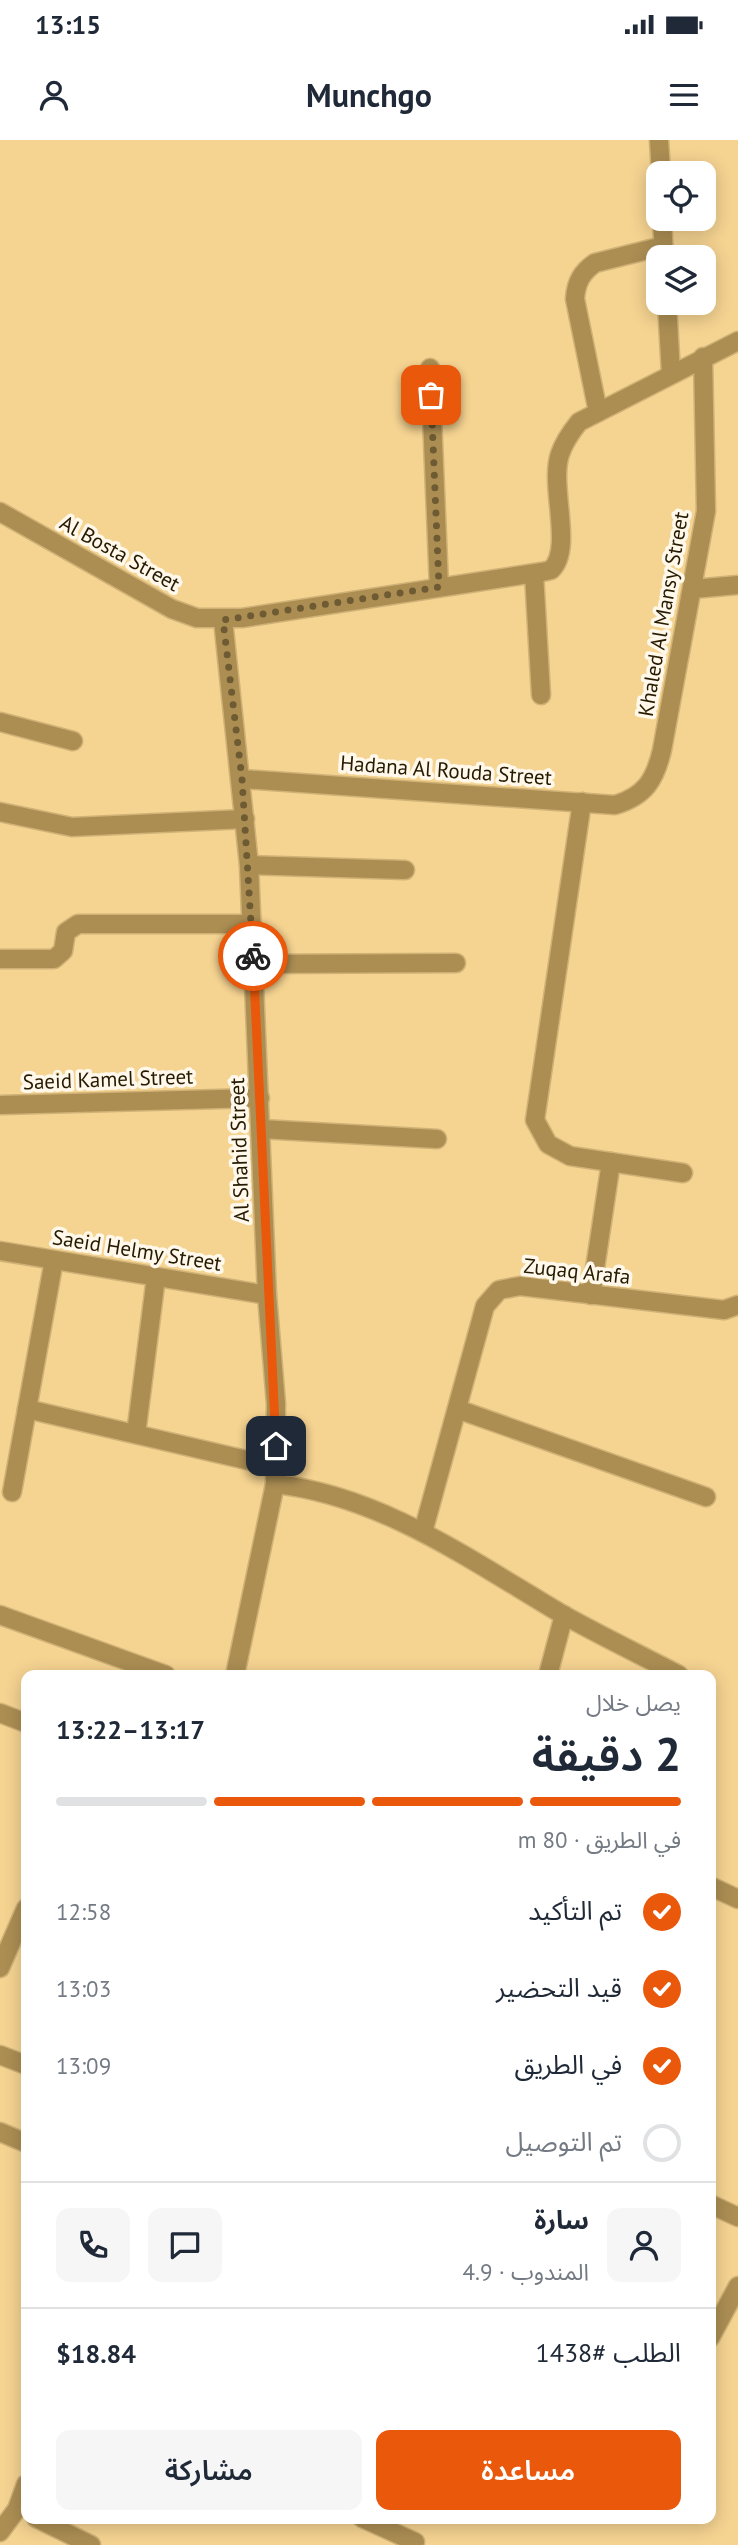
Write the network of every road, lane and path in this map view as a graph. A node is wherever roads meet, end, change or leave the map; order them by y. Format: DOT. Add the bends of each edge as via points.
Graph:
graph roads {
  1 [pos="659,140"];
  2 [pos="660,161"];
  3 [pos="646,254"];
  4 [pos="668,315"];
  5 [pos="738,341"];
  6 [pos="703,357"];
  7 [pos="430,368"];
  8 [pos="671,374"];
  9 [pos="598,412"];
  10 [pos="2,517"];
  11 [pos="534,574"];
  12 [pos="738,585"];
  13 [pos="439,587"];
  14 [pos="693,589"];
  15 [pos="223,620"];
  16 [pos="541,695"];
  17 [pos="0,722"];
  18 [pos="72,741"];
  19 [pos="242,779"];
  20 [pos="645,791"];
  21 [pos="582,802"];
  22 [pos="0,812"];
  23 [pos="245,819"];
  24 [pos="249,865"];
  25 [pos="405,870"];
  26 [pos="251,924"];
  27 [pos="0,959"];
  28 [pos="456,963"];
  29 [pos="254,964"];
  30 [pos="260,1098"];
  31 [pos="0,1105"];
  32 [pos="261,1129"];
  33 [pos="437,1139"];
  34 [pos="611,1162"];
  35 [pos="683,1173"];
  36 [pos="0,1251"];
  37 [pos="54,1260"];
  38 [pos="156,1276"];
  39 [pos="267,1295"];
  40 [pos="591,1295"];
  41 [pos="738,1304"];
  42 [pos="27,1409"];
  43 [pos="457,1409"];
  44 [pos="136,1434"];
  45 [pos="276,1476"];
  46 [pos="12,1492"];
  47 [pos="706,1497"];
  48 [pos="423,1532"];
  49 [pos="0,1615"];
  50 [pos="565,1615"];
  51 [pos="152,1670"];
  52 [pos="236,1670"];
  53 [pos="549,1670"];
  54 [pos="670,1670"];
  55 [pos="0,1713"];
  56 [pos="21,1721"];
  57 [pos="716,1889"];
  58 [pos="738,1899"];
  59 [pos="21,1920"];
  60 [pos="0,1968"];
  61 [pos="0,2055"];
  62 [pos="21,2063"];
  63 [pos="0,2132"];
  64 [pos="21,2141"];
  65 [pos="716,2207"];
  66 [pos="738,2216"];
  67 [pos="738,2286"];
  68 [pos="716,2327"];
  69 [pos="21,2512"];
  70 [pos="48,2524"];
  71 [pos="375,2524"];
  72 [pos="0,2532"];
  73 [pos="415,2542"];
  74 [pos="91,2545"];
  1 -- 2 [label="street"];
  3 -- 9 [label="street" via="595,263 586,269 576,288"];
  4 -- 8 [label="street"];
  5 -- 6 [label="street"];
  6 -- 8 [label="street"];
  6 -- 14 [label="street, Khaled Al Mansy Street" via="706,511"];
  7 -- 13 [label="street"];
  8 -- 9 [label="street"];
  9 -- 11 [label="street" via="579,422 559,456 561,555 551,570"];
  10 -- 15 [label="street, Al Bosta Street" via="172,609 197,618"];
  11 -- 13 [label="street, Al Bosta Street"];
  11 -- 16 [label="street"];
  12 -- 14 [label="street"];
  13 -- 15 [label="street, Al Bosta Street"];
  14 -- 20 [label="street, Khaled Al Mansy Street" via="662,750 656,775"];
  15 -- 19 [label="street, Al Shahid Street"];
  17 -- 18 [label="street"];
  19 -- 21 [label="street, Hadana Al Rouda Street"];
  19 -- 23 [label="street, Al Shahid Street"];
  20 -- 21 [label="street, Hadana Al Rouda Street" via="615,805"];
  21 -- 34 [label="street" via="535,1120 548,1144 560,1151"];
  22 -- 23 [label="street" via="72,827"];
  23 -- 24 [label="street, Al Shahid Street"];
  24 -- 25 [label="street"];
  24 -- 26 [label="street, Al Shahid Street"];
  26 -- 27 [label="street" via="78,924 66,932 63,951 54,959"];
  26 -- 29 [label="street, Al Shahid Street"];
  28 -- 29 [label="street"];
  29 -- 30 [label="street, Al Shahid Street"];
  30 -- 31 [label="street, Saeid Kamel Street"];
  30 -- 32 [label="street, Al Shahid Street"];
  32 -- 33 [label="street"];
  32 -- 39 [label="street, Al Shahid Street"];
  34 -- 35 [label="street"];
  34 -- 40 [label="street"];
  36 -- 37 [label="street, Saeid Helmy Street"];
  37 -- 38 [label="street, Saeid Helmy Street"];
  37 -- 42 [label="street"];
  38 -- 39 [label="street, Saeid Helmy Street"];
  38 -- 44 [label="street"];
  39 -- 45 [label="street, Al Shahid Street" via="276,1404"];
  40 -- 41 [label="street, Zuqaq Arafa" via="724,1310"];
  40 -- 43 [label="street, Zuqaq Arafa" via="509,1286 491,1297"];
  42 -- 44 [label="street"];
  42 -- 46 [label="street"];
  43 -- 47 [label="street"];
  43 -- 48 [label="street, Zuqaq Arafa"];
  44 -- 45 [label="street"];
  45 -- 48 [label="street"];
  45 -- 52 [label="street, Al Shahid Street"];
  48 -- 50 [label="street"];
  49 -- 51 [label="street"];
  50 -- 53 [label="street"];
  50 -- 54 [label="street"];
  55 -- 56 [label="street"];
  57 -- 58 [label="street"];
  59 -- 60 [label="street"];
  61 -- 62 [label="street"];
  63 -- 64 [label="street"];
  65 -- 66 [label="street"];
  67 -- 68 [label="street"];
  69 -- 72 [label="street"];
  70 -- 74 [label="street"];
  71 -- 73 [label="street"];
}
